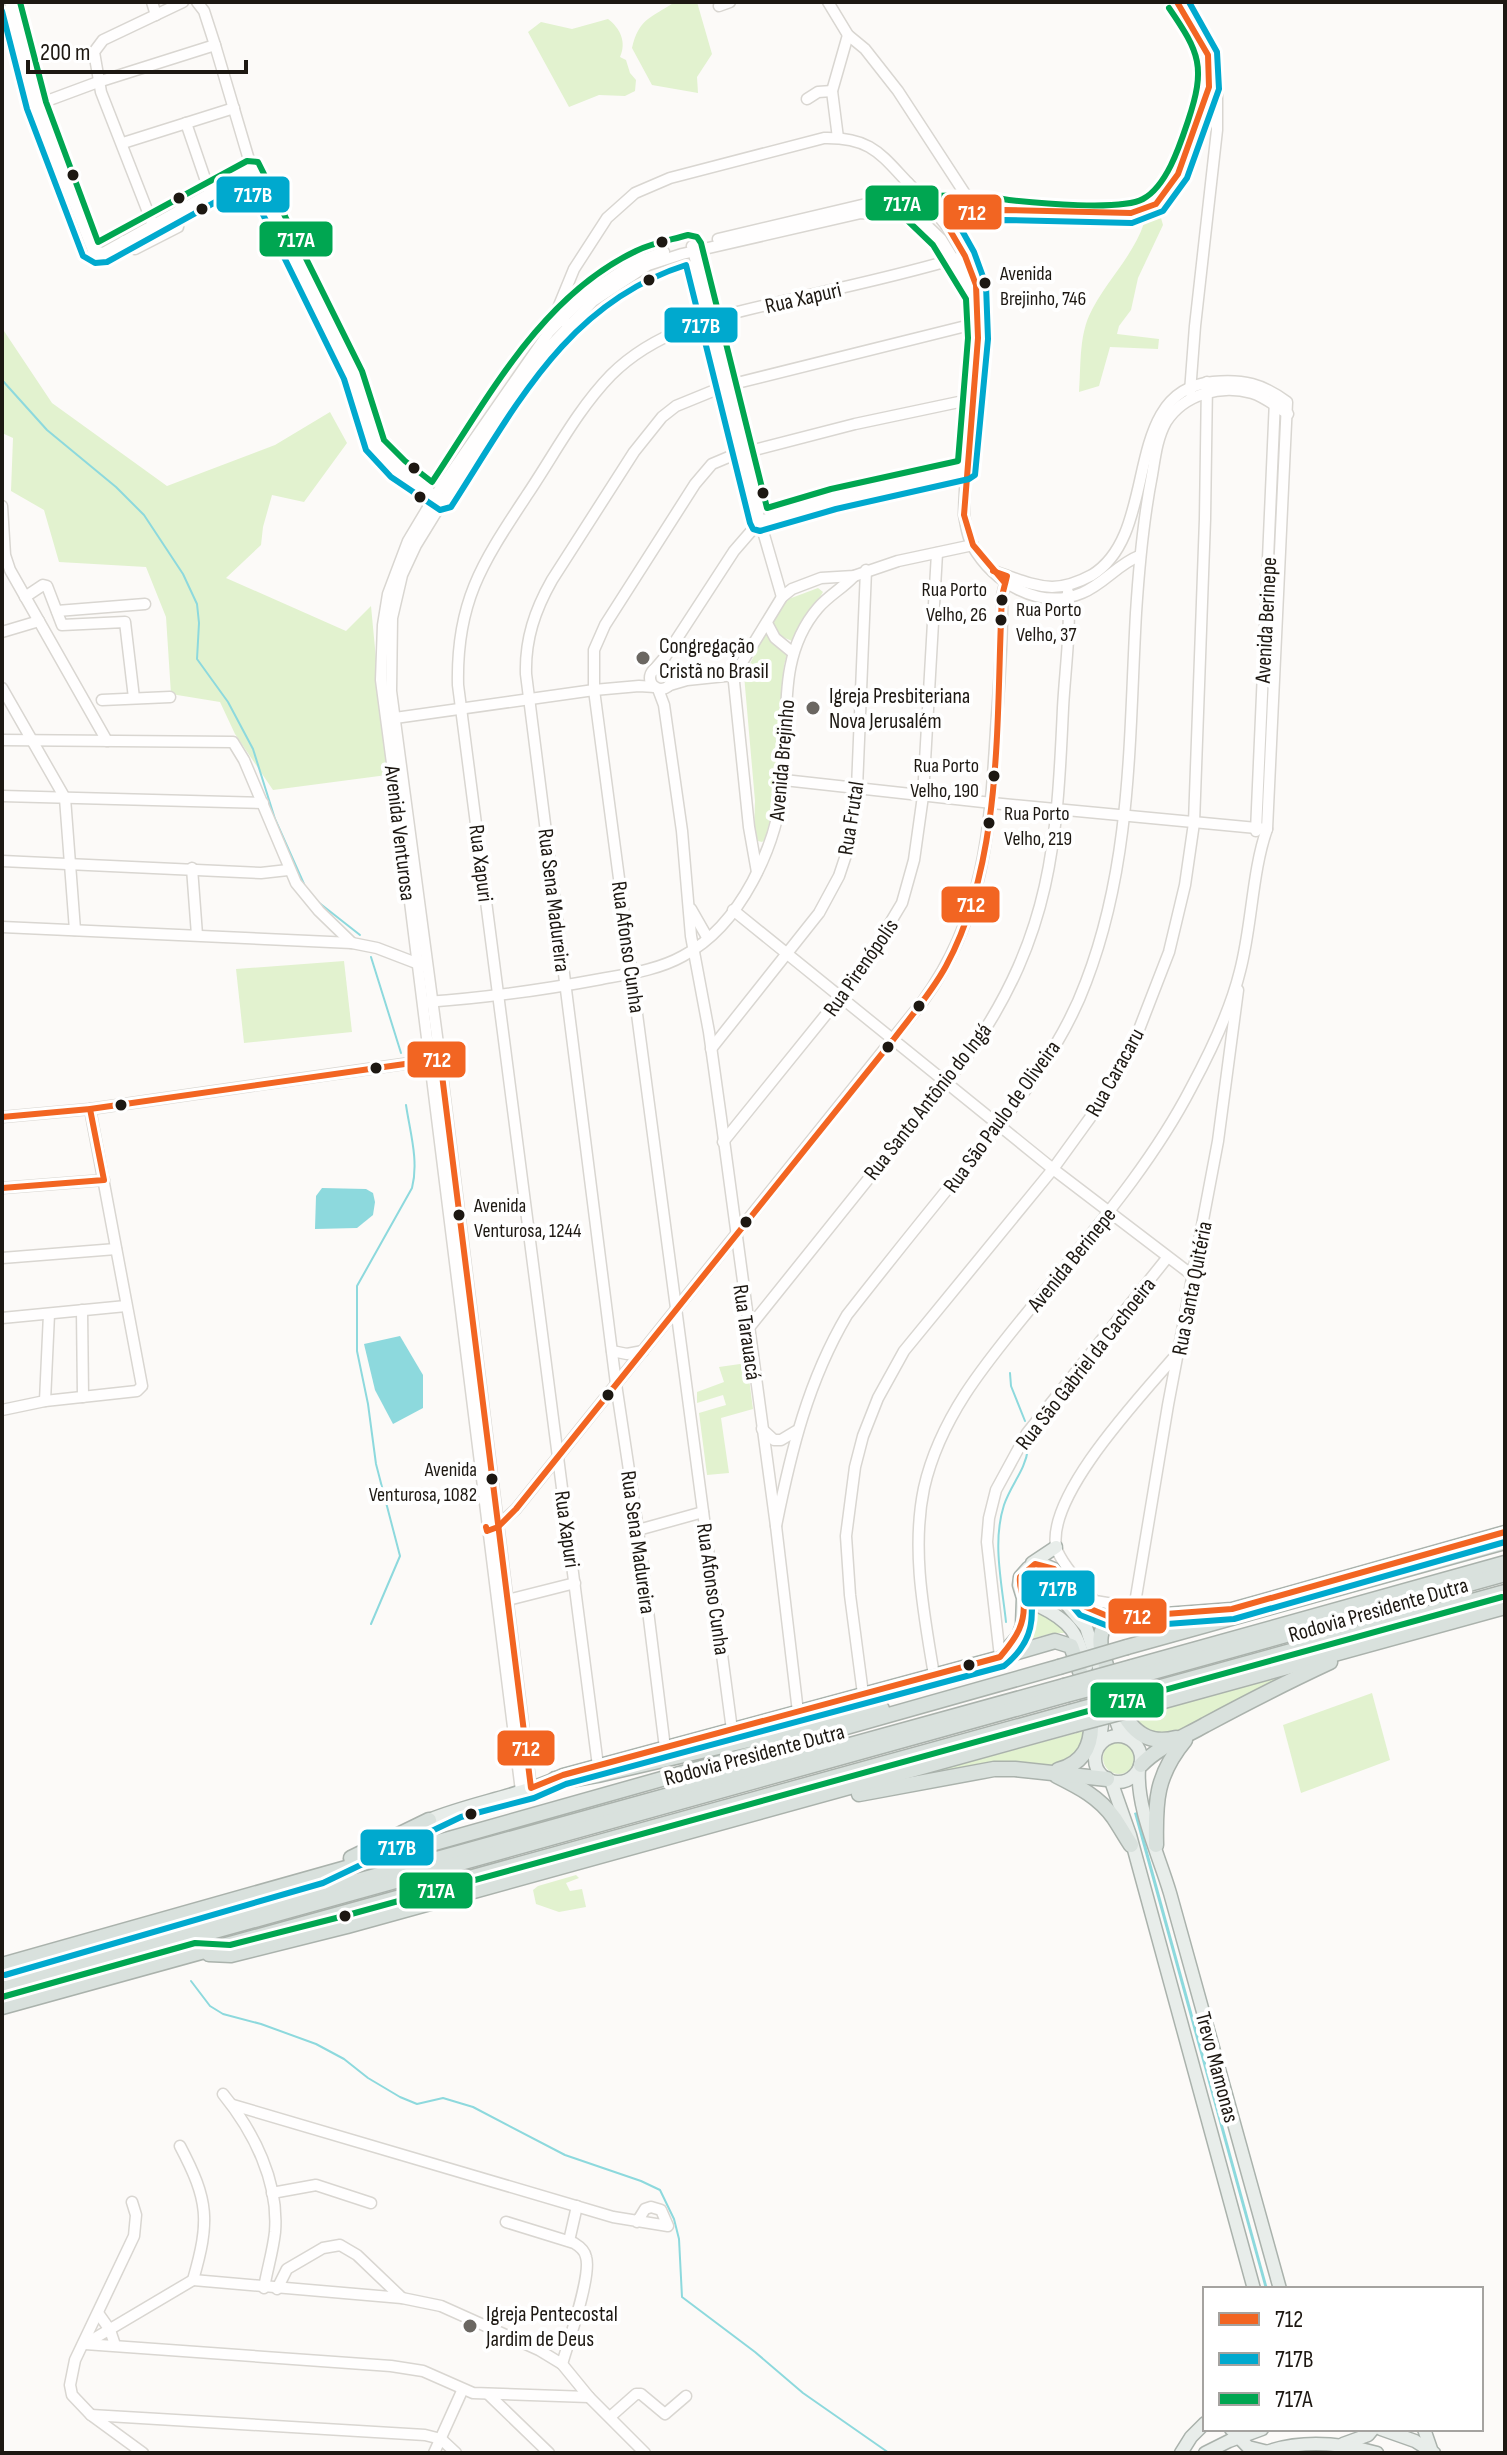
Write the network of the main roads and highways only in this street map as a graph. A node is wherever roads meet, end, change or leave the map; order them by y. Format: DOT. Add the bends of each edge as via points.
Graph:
graph roads {
  1 [pos="1505,1532"];
  2 [pos="1505,1542"];
  3 [pos="1056,1547"];
  4 [pos="1505,1563"];
  5 [pos="1028,1568"];
  6 [pos="1505,1574"];
  7 [pos="1060,1586"];
  8 [pos="1505,1592"];
  9 [pos="1023,1598"];
  10 [pos="1039,1606"];
  11 [pos="1505,1607"];
  12 [pos="1112,1618"];
  13 [pos="1368,1644"];
  14 [pos="1000,1657"];
  15 [pos="1133,1672"];
  16 [pos="1065,1691"];
  17 [pos="954,1699"];
  18 [pos="1141,1700"];
  19 [pos="1072,1718"];
  20 [pos="1190,1733"];
  21 [pos="1127,1737"];
  22 [pos="1099,1745"];
  23 [pos="1140,1767"];
  24 [pos="1050,1772"];
  25 [pos="555,1779"];
  26 [pos="1109,1780"];
  27 [pos="788,1804"];
  28 [pos="429,1820"];
  29 [pos="1131,1845"];
  30 [pos="1156,1845"];
  31 [pos="319,1874"];
  32 [pos="198,1953"];
  33 [pos="2,1965"];
  34 [pos="2,1979"];
  35 [pos="2,1990"];
  36 [pos="48,1994"];
  37 [pos="2,2007"];
  38 [pos="2,2013"];
  39 [pos="1253,2287"];
  40 [pos="1279,2287"];
  41 [pos="1203,2425"];
  42 [pos="1370,2431"];
  43 [pos="1387,2431"];
  44 [pos="1425,2431"];
  45 [pos="1234,2433"];
  46 [pos="1340,2445"];
  47 [pos="1266,2452"];
  48 [pos="1433,2452"];
  49 [pos="1181,2453"];
  50 [pos="1205,2453"];
  51 [pos="1377,2453"];
  1 -- 12 [label="main road" via="1232,1609"];
  2 -- 17 [label="highway, Rodovia Presidente Dutra, bridge"];
  3 -- 5 [label="main road"];
  4 -- 15 [label="highway, Rodovia Presidente Dutra"];
  5 -- 7 [label="main road" via="1049,1566"];
  5 -- 9 [label="main road" via="1019,1581"];
  6 -- 15 [label="highway, Rodovia Presidente Dutra"];
  7 -- 10 [label="main road" via="1051,1604"];
  7 -- 12 [label="main road" via="1086,1607"];
  7 -- 21 [label="main road" via="1067,1605 1086,1627 1119,1729"];
  8 -- 18 [label="highway"];
  9 -- 10 [label="main road"];
  9 -- 14 [label="main road" via="1020,1632"];
  10 -- 22 [label="main road" via="1065,1621 1076,1635 1102,1725"];
  11 -- 13 [label="highway"];
  12 -- 20 [label="highway" via="1103,1629 1101,1649 1128,1724 1159,1740"];
  13 -- 18 [label="highway"];
  13 -- 20 [label="highway"];
  14 -- 24 [label="highway" via="1055,1641 1071,1646 1091,1714 1091,1734 1075,1763"];
  14 -- 25 [label="main road"];
  15 -- 16 [label="highway, Rodovia Presidente Dutra, bridge"];
  16 -- 34 [label="highway, Rodovia Presidente Dutra" via="716,1780"];
  16 -- 35 [label="highway, Rodovia Presidente Dutra"];
  17 -- 25 [label="highway" via="903,1705 576,1779"];
  17 -- 31 [label="highway, Rodovia Presidente Dutra"];
  18 -- 19 [label="highway, bridge"];
  19 -- 27 [label="highway"];
  19 -- 32 [label="highway"];
  20 -- 23 [label="highway"];
  20 -- 30 [label="highway" via="1159,1785"];
  21 -- 22 [label="main road" via="1115,1736"];
  21 -- 23 [label="main road" via="1140,1750"];
  22 -- 26 [label="main road" via="1095,1762"];
  23 -- 26 [label="main road" via="1129,1779"];
  23 -- 30 [label="main road, Trevo Mamonas" via="1138,1784"];
  24 -- 26 [label="highway"];
  24 -- 27 [label="highway" via="994,1769"];
  24 -- 29 [label="highway" via="1096,1799"];
  25 -- 28 [label="main road"];
  26 -- 29 [label="main road, Trevo Mamonas"];
  27 -- 32 [label="highway" via="347,1926 231,1955"];
  28 -- 31 [label="highway"];
  29 -- 39 [label="main road, Trevo Mamonas"];
  30 -- 40 [label="main road, Trevo Mamonas"];
  31 -- 33 [label="highway, Rodovia Presidente Dutra"];
  32 -- 36 [label="highway"];
  36 -- 37 [label="highway"];
  36 -- 38 [label="highway"];
  41 -- 49 [label="main road"];
  42 -- 46 [label="main road"];
  43 -- 48 [label="main road"];
  44 -- 48 [label="main road"];
  45 -- 47 [label="main road" via="1250,2448"];
  45 -- 50 [label="main road"];
  46 -- 47 [label="main road" via="1318,2443"];
  46 -- 51 [label="main road"];
}
